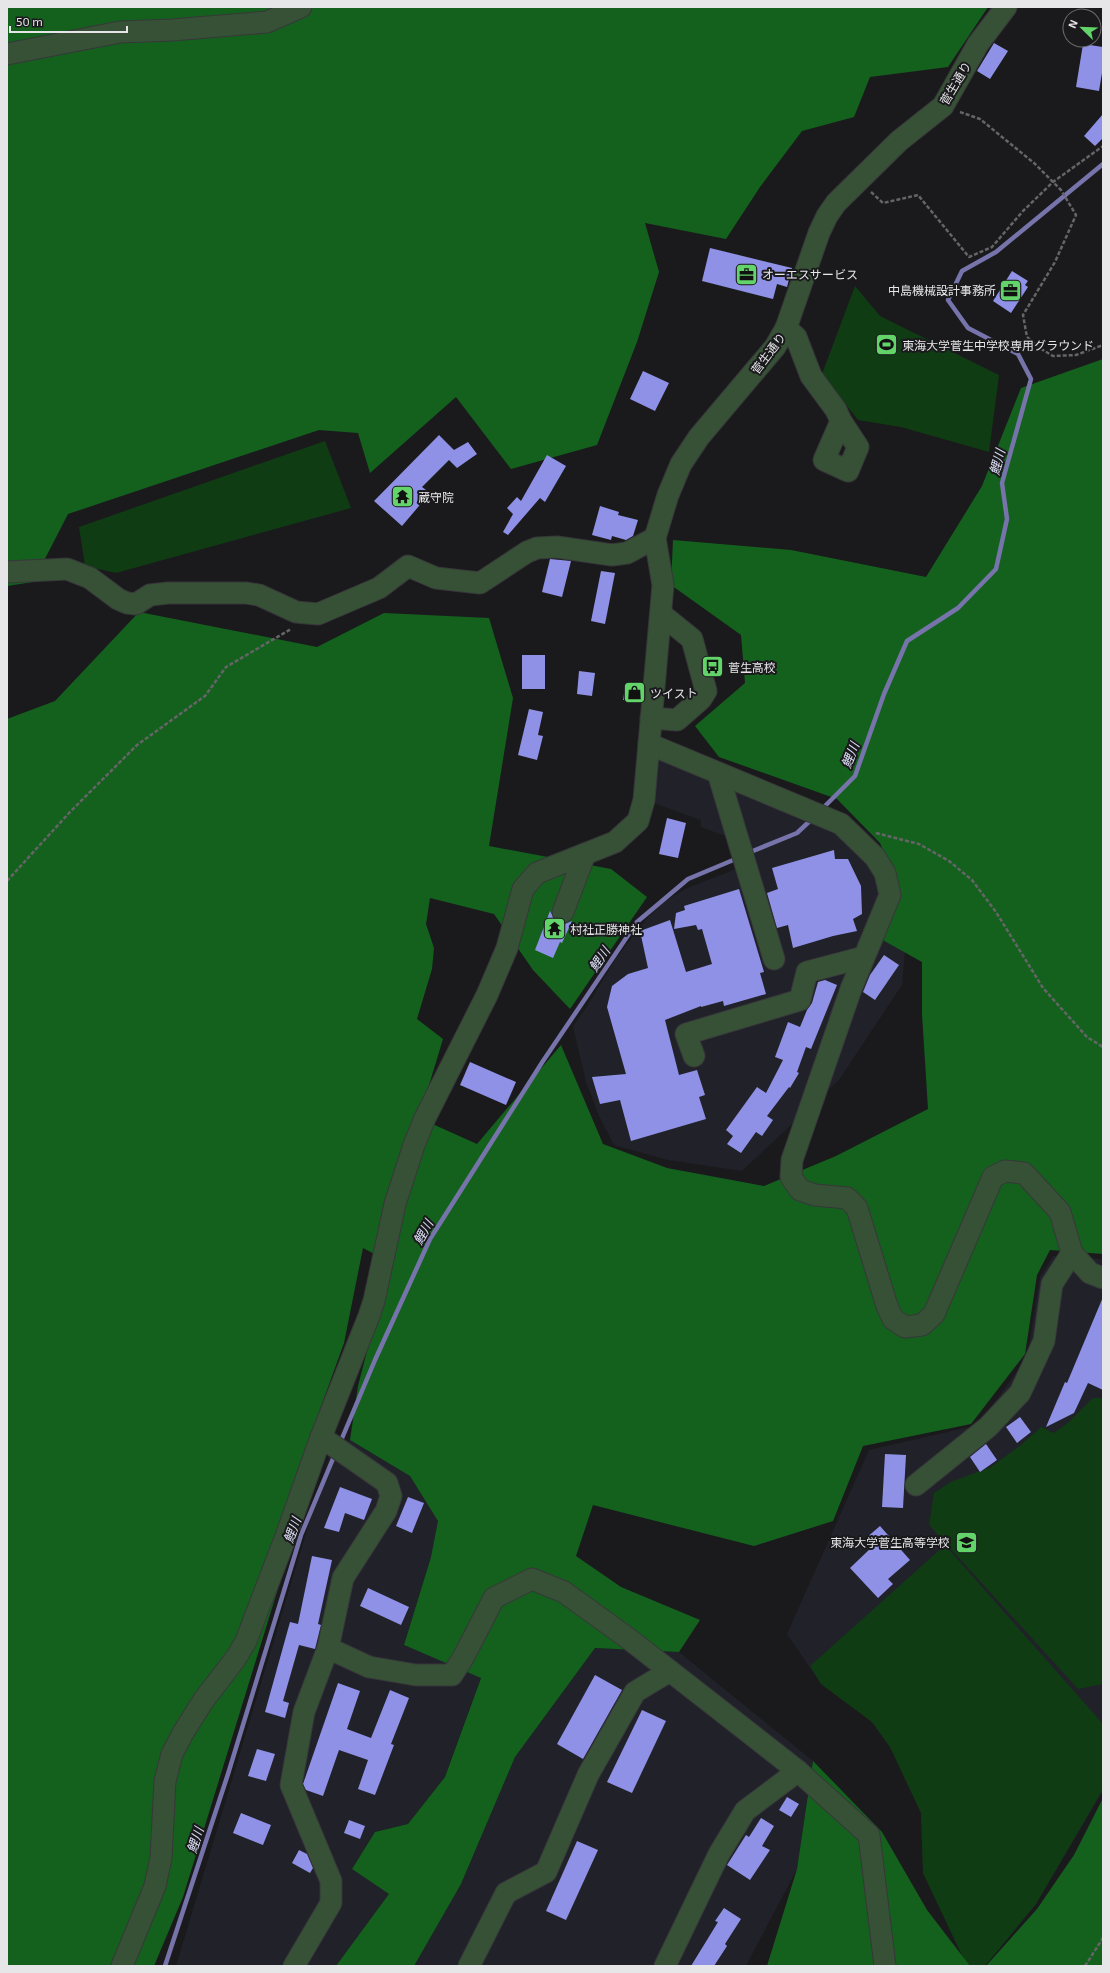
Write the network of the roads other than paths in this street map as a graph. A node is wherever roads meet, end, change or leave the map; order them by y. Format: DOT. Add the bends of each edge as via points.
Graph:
graph roads {
  1 [pos="301,7"];
  2 [pos="1006,7"];
  3 [pos="7,54"];
  4 [pos="786,328"];
  5 [pos="841,421"];
  6 [pos="655,538"];
  7 [pos="7,572"];
  8 [pos="661,614"];
  9 [pos="651,718"];
  10 [pos="650,744"];
  11 [pos="718,773"];
  12 [pos="585,854"];
  13 [pos="563,912"];
  14 [pos="864,957"];
  15 [pos="774,959"];
  16 [pos="694,1056"];
  17 [pos="1072,1253"];
  18 [pos="1103,1278"];
  19 [pos="324,1439"];
  20 [pos="916,1485"];
  21 [pos="328,1648"];
  22 [pos="670,1671"];
  23 [pos="798,1771"];
  24 [pos="122,1966"];
  25 [pos="294,1966"];
  26 [pos="469,1966"];
  27 [pos="665,1966"];
  28 [pos="885,1966"];
  1 -- 3 [label="street" via="267,22 120,32"];
  2 -- 4 [label="street, 菅生通り" via="978,44 943,106 899,141 836,203 827,216"];
  4 -- 5 [label="street" via="796,337 811,376"];
  4 -- 6 [label="street, 菅生通り" via="775,347 700,437 681,464"];
  6 -- 7 [label="street" via="627,553 612,555 558,547 537,548 480,583 436,578 408,566 379,588 318,614 296,612 259,595 246,593 168,593 150,595 136,604 127,603 90,578 67,569"];
  6 -- 8 [label="street, 菅生通り" via="662,584"];
  8 -- 9 [label="street, 菅生通り"];
  8 -- 9 [label="street" via="692,639 706,690 701,700 677,720"];
  9 -- 10 [label="street, 菅生通り"];
  10 -- 11 [label="street"];
  10 -- 12 [label="street, 菅生通り" via="644,800 638,820 616,842"];
  11 -- 14 [label="street" via="841,824 875,857 885,873 890,895"];
  11 -- 15 [label="street"];
  12 -- 13 [label="street"];
  12 -- 19 [label="street, 菅生通り" via="537,873 523,889 507,948 487,995 414,1145 395,1204 374,1301"];
  14 -- 16 [label="street" via="807,972 800,1000 686,1034"];
  14 -- 17 [label="street" via="792,1160 791,1177 800,1190 815,1195 847,1198 857,1208 887,1306 893,1319 905,1327 922,1325 934,1314 993,1177 1005,1171 1024,1173 1060,1212"];
  17 -- 18 [label="street" via="1090,1273"];
  17 -- 20 [label="street" via="1052,1284 1044,1341 1020,1393 988,1427"];
  19 -- 21 [label="street" via="387,1483 391,1496 386,1511 343,1578"];
  19 -- 24 [label="street, 菅生通り" via="246,1641 203,1701 172,1754 165,1781 159,1865 154,1886"];
  21 -- 22 [label="street" via="369,1667 416,1675 452,1675 494,1598 532,1579 564,1592"];
  21 -- 25 [label="street" via="304,1712 291,1786 331,1881 331,1903"];
  22 -- 23 [label="street"];
  22 -- 26 [label="street" via="635,1692 588,1775 546,1872 506,1893"];
  23 -- 27 [label="street" via="745,1811 719,1854"];
  23 -- 28 [label="street" via="869,1836"];
}
